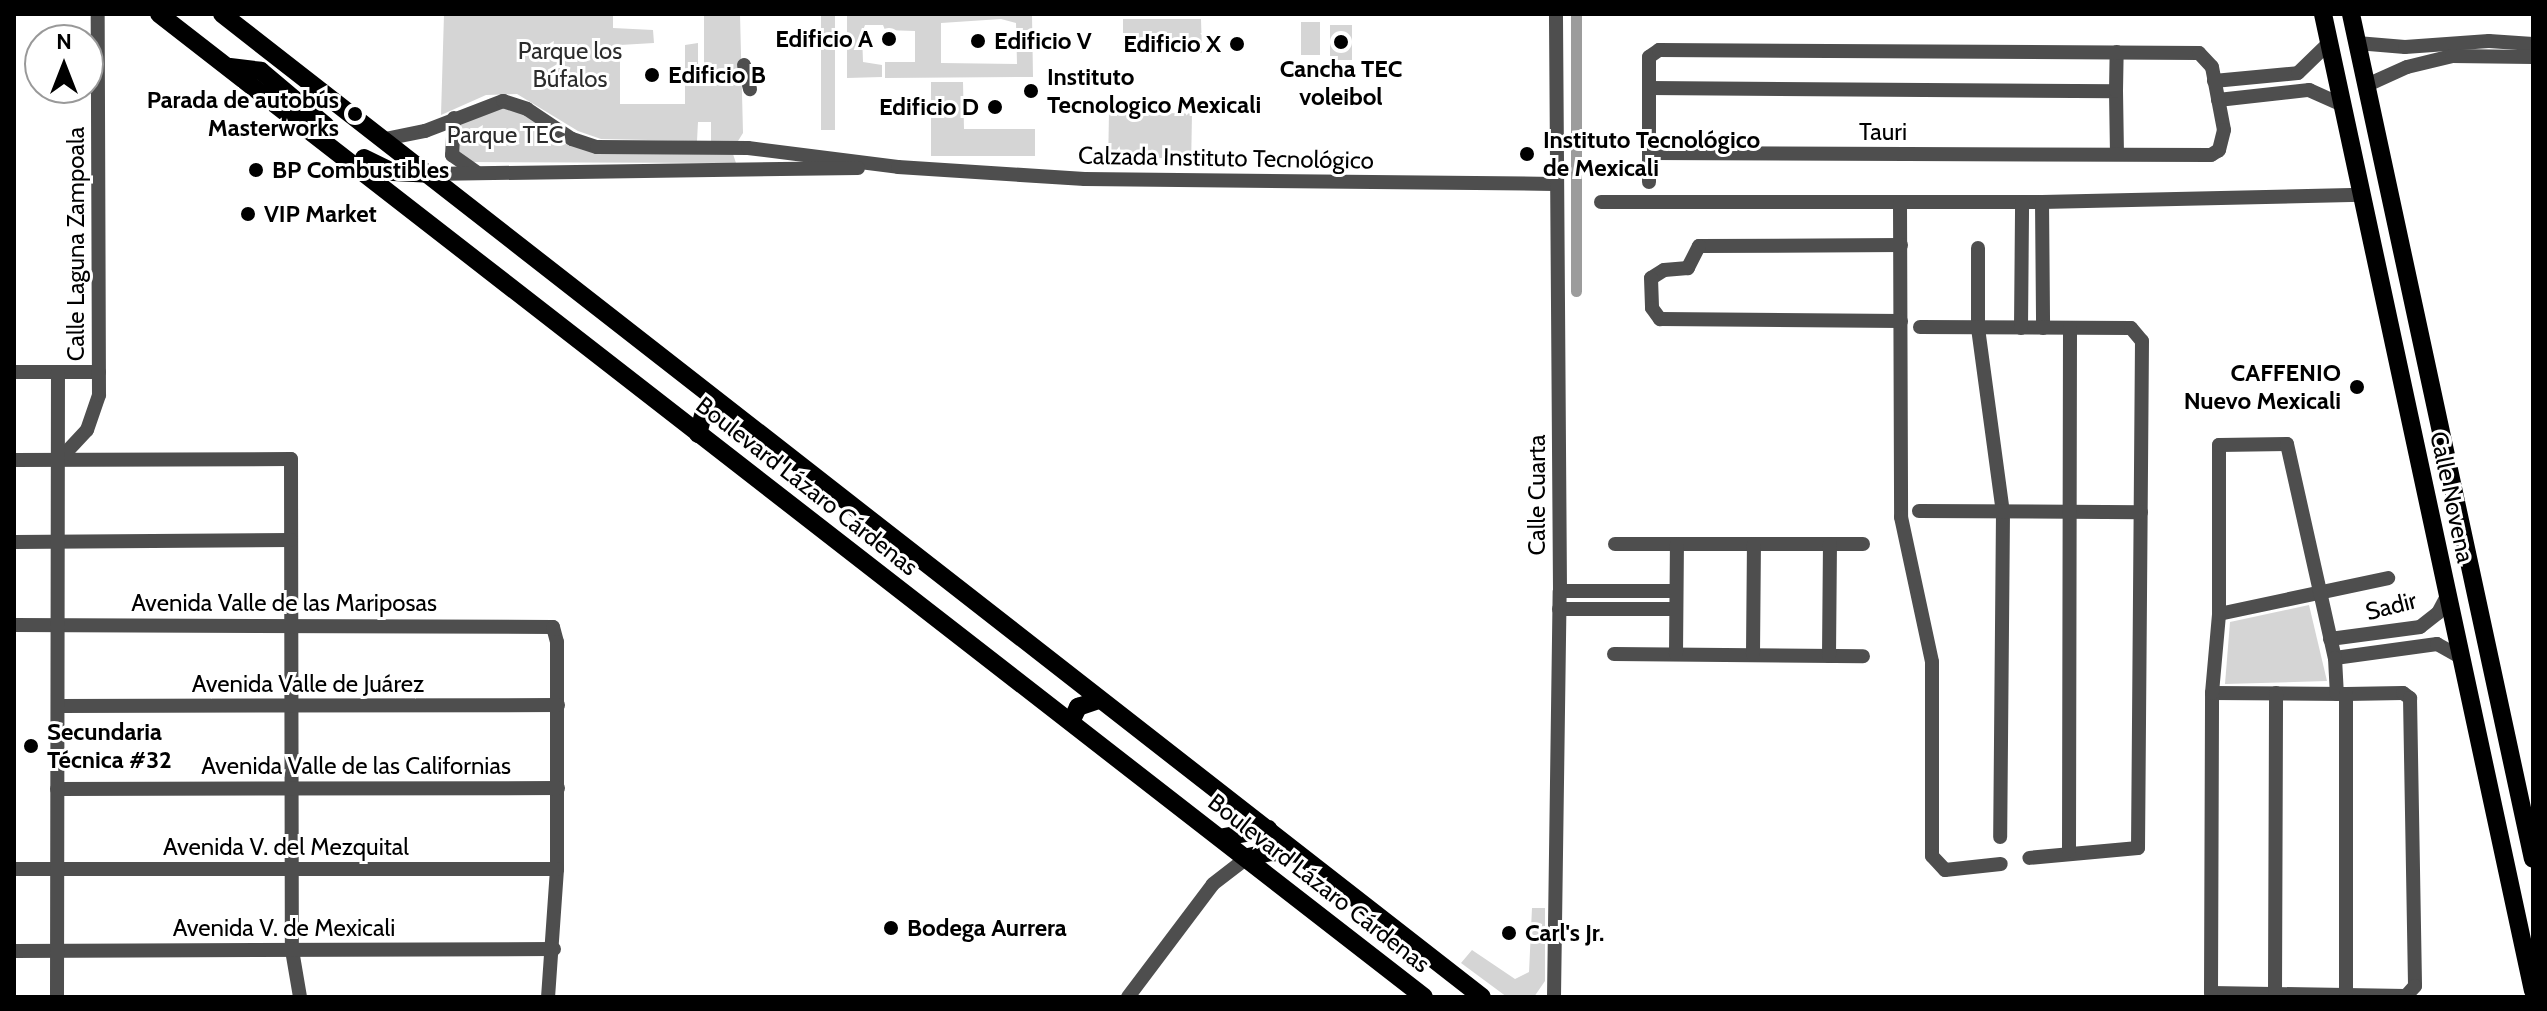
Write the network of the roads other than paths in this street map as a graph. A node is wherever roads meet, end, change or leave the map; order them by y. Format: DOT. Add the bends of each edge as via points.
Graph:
graph roads {
  1 [pos="98,14"];
  2 [pos="159,14"];
  3 [pos="222,14"];
  4 [pos="1556,14"];
  5 [pos="2323,14"];
  6 [pos="2351,14"];
  7 [pos="2329,43"];
  8 [pos="2357,43"];
  9 [pos="2533,44"];
  10 [pos="2117,52"];
  11 [pos="2426,54"];
  12 [pos="2533,57"];
  13 [pos="744,65"];
  14 [pos="230,67"];
  15 [pos="2280,75"];
  16 [pos="2214,81"];
  17 [pos="2367,85"];
  18 [pos="1649,88"];
  19 [pos="750,89"];
  20 [pos="2116,91"];
  21 [pos="2283,93"];
  22 [pos="2218,100"];
  23 [pos="2343,105"];
  24 [pos="454,118"];
  25 [pos="385,139"];
  26 [pos="738,148"];
  27 [pos="1649,153"];
  28 [pos="2117,154"];
  29 [pos="898,167"];
  30 [pos="738,169"];
  31 [pos="477,172"];
  32 [pos="429,174"];
  33 [pos="1649,182"];
  34 [pos="1554,184"];
  35 [pos="2388,190"];
  36 [pos="2362,195"];
  37 [pos="1601,202"];
  38 [pos="2022,202"];
  39 [pos="2042,202"];
  40 [pos="1900,203"];
  41 [pos="1901,245"];
  42 [pos="1978,248"];
  43 [pos="1901,321"];
  44 [pos="1920,327"];
  45 [pos="1978,328"];
  46 [pos="2021,328"];
  47 [pos="2043,328"];
  48 [pos="2070,328"];
  49 [pos="14,372"];
  50 [pos="58,372"];
  51 [pos="99,372"];
  52 [pos="722,406"];
  53 [pos="698,434"];
  54 [pos="14,460"];
  55 [pos="59,460"];
  56 [pos="1919,511"];
  57 [pos="2003,512"];
  58 [pos="2070,512"];
  59 [pos="2141,512"];
  60 [pos="291,540"];
  61 [pos="14,542"];
  62 [pos="59,542"];
  63 [pos="1615,544"];
  64 [pos="1677,544"];
  65 [pos="1754,544"];
  66 [pos="1830,544"];
  67 [pos="1863,544"];
  68 [pos="2388,578"];
  69 [pos="1560,591"];
  70 [pos="1676,591"];
  71 [pos="2322,593"];
  72 [pos="2448,594"];
  73 [pos="1559,609"];
  74 [pos="1676,609"];
  75 [pos="2219,614"];
  76 [pos="14,625"];
  77 [pos="58,625"];
  78 [pos="291,626"];
  79 [pos="2330,639"];
  80 [pos="1614,654"];
  81 [pos="1676,654"];
  82 [pos="1753,654"];
  83 [pos="1829,656"];
  84 [pos="1863,656"];
  85 [pos="2335,658"];
  86 [pos="2462,658"];
  87 [pos="2212,693"];
  88 [pos="2276,693"];
  89 [pos="2342,694"];
  90 [pos="1098,700"];
  91 [pos="558,705"];
  92 [pos="58,706"];
  93 [pos="292,706"];
  94 [pos="1071,722"];
  95 [pos="291,788"];
  96 [pos="558,788"];
  97 [pos="57,789"];
  98 [pos="1268,829"];
  99 [pos="1224,837"];
  100 [pos="2000,837"];
  101 [pos="2069,851"];
  102 [pos="1300,855"];
  103 [pos="1248,857"];
  104 [pos="2029,858"];
  105 [pos="2533,859"];
  106 [pos="2001,864"];
  107 [pos="57,868"];
  108 [pos="14,869"];
  109 [pos="292,869"];
  110 [pos="557,869"];
  111 [pos="554,949"];
  112 [pos="292,950"];
  113 [pos="14,951"];
  114 [pos="57,951"];
  115 [pos="1553,976"];
  116 [pos="2533,991"];
  117 [pos="2346,994"];
  118 [pos="2275,996"];
  119 [pos="2314,996"];
  120 [pos="57,997"];
  121 [pos="300,997"];
  122 [pos="548,997"];
  123 [pos="1128,997"];
  124 [pos="1424,997"];
  125 [pos="1482,997"];
  126 [pos="1542,997"];
  127 [pos="1554,997"];
  1 -- 51 [label="street, Calle Laguna Zampoala"];
  2 -- 14 [label="main road, Boulevard Lázaro Cárdenas"];
  3 -- 25 [label="main road, Boulevard Lázaro Cárdenas"];
  4 -- 34 [label="street, Calle Cuarta"];
  5 -- 7 [label="main road, Calle Novena"];
  6 -- 8 [label="main road, Calle Novena"];
  7 -- 15 [label="street" via="2298,73"];
  7 -- 23 [label="main road, Calle Novena"];
  8 -- 11 [label="street"];
  8 -- 17 [label="main road, Calle Novena"];
  9 -- 11 [label="street" via="2489,41"];
  10 -- 16 [label="street" via="2199,53 2207,58"];
  10 -- 18 [label="street" via="1659,50 1649,57"];
  10 -- 20 [label="street"];
  11 -- 12 [label="street"];
  11 -- 17 [label="street"];
  13 -- 19 [label="street"];
  14 -- 32 [label="main road" via="261,71 378,166"];
  14 -- 53 [label="main road, Boulevard Lázaro Cárdenas"];
  15 -- 16 [label="street"];
  15 -- 21 [label="street"];
  16 -- 22 [label="street"];
  17 -- 35 [label="main road, Calle Novena"];
  18 -- 20 [label="street"];
  18 -- 27 [label="street"];
  20 -- 28 [label="street"];
  21 -- 22 [label="street"];
  21 -- 23 [label="street" via="2321,91"];
  22 -- 28 [label="street, Tauri" via="2224,130 2215,153"];
  23 -- 36 [label="main road, Calle Novena"];
  24 -- 25 [label="street, Calzada Instituto Tecnológico"];
  24 -- 26 [label="street, Calzada Instituto Tecnológico" via="503,101 590,146"];
  24 -- 31 [label="street" via="452,155"];
  25 -- 32 [label="main road, Boulevard Lázaro Cárdenas"];
  26 -- 29 [label="street, Calzada Instituto Tecnológico"];
  26 -- 30 [label="street" via="743,157"];
  27 -- 28 [label="street, Tauri"];
  27 -- 33 [label="street"];
  29 -- 30 [label="street, Calzada Instituto Tecnológico"];
  29 -- 34 [label="street, Calzada Instituto Tecnológico" via="1085,179"];
  30 -- 31 [label="street, Calzada Instituto Tecnológico"];
  31 -- 32 [label="street, Calzada Instituto Tecnológico"];
  32 -- 52 [label="main road, Boulevard Lázaro Cárdenas"];
  34 -- 69 [label="street, Calle Cuarta"];
  35 -- 36 [label="main road"];
  35 -- 105 [label="main road, Calle Novena"];
  36 -- 39 [label="street"];
  36 -- 72 [label="main road, Calle Novena"];
  37 -- 40 [label="street"];
  38 -- 39 [label="street"];
  38 -- 40 [label="street"];
  38 -- 46 [label="street"];
  39 -- 47 [label="street"];
  40 -- 41 [label="street"];
  41 -- 43 [label="street"];
  41 -- 43 [label="street" via="1699,246 1688,268 1664,270 1651,278 1652,308 1660,319"];
  42 -- 45 [label="street"];
  43 -- 106 [label="street" via="1901,517 1932,662 1932,856 1945,870"];
  44 -- 45 [label="street"];
  45 -- 46 [label="street"];
  45 -- 57 [label="street"];
  46 -- 47 [label="street"];
  47 -- 48 [label="street"];
  48 -- 58 [label="street"];
  48 -- 59 [label="street" via="2131,328 2142,341"];
  49 -- 50 [label="street"];
  50 -- 51 [label="street"];
  50 -- 55 [label="street"];
  51 -- 55 [label="street, Calle Laguna Zampoala" via="94,415"];
  52 -- 53 [label="main road" via="704,412"];
  52 -- 90 [label="main road, Boulevard Lázaro Cárdenas"];
  53 -- 94 [label="main road, Boulevard Lázaro Cárdenas"];
  54 -- 55 [label="street"];
  55 -- 60 [label="street" via="291,459"];
  55 -- 62 [label="street"];
  56 -- 57 [label="street"];
  57 -- 58 [label="street"];
  57 -- 100 [label="street"];
  58 -- 59 [label="street"];
  58 -- 101 [label="street"];
  59 -- 101 [label="street" via="2138,848"];
  60 -- 62 [label="street"];
  60 -- 78 [label="street"];
  61 -- 62 [label="street"];
  62 -- 77 [label="street"];
  63 -- 64 [label="street"];
  64 -- 65 [label="street"];
  64 -- 70 [label="street"];
  65 -- 66 [label="street"];
  65 -- 82 [label="street"];
  66 -- 67 [label="street"];
  66 -- 83 [label="street"];
  68 -- 71 [label="street"];
  69 -- 70 [label="street"];
  69 -- 73 [label="street, Calle Cuarta"];
  70 -- 74 [label="street"];
  71 -- 75 [label="street"];
  71 -- 75 [label="street" via="2287,444 2219,445"];
  71 -- 79 [label="street"];
  72 -- 79 [label="street, Sadir" via="2438,613 2420,627"];
  72 -- 86 [label="main road, Calle Novena"];
  73 -- 74 [label="street"];
  73 -- 115 [label="street, Calle Cuarta"];
  74 -- 81 [label="street"];
  75 -- 87 [label="street"];
  76 -- 77 [label="street, Avenida Valle de las Mariposas"];
  77 -- 78 [label="street, Avenida Valle de las Mariposas"];
  77 -- 92 [label="street"];
  78 -- 91 [label="street, Avenida Valle de las Mariposas" via="553,627"];
  78 -- 93 [label="street"];
  79 -- 85 [label="street"];
  80 -- 81 [label="street"];
  81 -- 82 [label="street"];
  82 -- 83 [label="street"];
  83 -- 84 [label="street"];
  85 -- 86 [label="street, Sadir" via="2437,644"];
  85 -- 89 [label="street"];
  86 -- 116 [label="main road, Calle Novena"];
  87 -- 88 [label="street"];
  87 -- 118 [label="street" via="2211,993"];
  88 -- 89 [label="street"];
  88 -- 118 [label="street"];
  89 -- 117 [label="street"];
  89 -- 117 [label="street" via="2403,693 2412,704 2415,986 2406,996"];
  90 -- 94 [label="main road" via="1078,707"];
  90 -- 98 [label="main road, Boulevard Lázaro Cárdenas"];
  91 -- 93 [label="street, Avenida Valle de Juárez"];
  91 -- 96 [label="street"];
  92 -- 93 [label="street, Avenida Valle de Juárez"];
  92 -- 97 [label="street"];
  93 -- 95 [label="street"];
  94 -- 99 [label="main road, Boulevard Lázaro Cárdenas"];
  95 -- 96 [label="street, Avenida Valle de las Californias"];
  95 -- 97 [label="street, Avenida Valle de las Californias"];
  95 -- 109 [label="street"];
  96 -- 110 [label="street"];
  97 -- 107 [label="street"];
  98 -- 99 [label="main road"];
  98 -- 102 [label="main road, Boulevard Lázaro Cárdenas"];
  99 -- 103 [label="main road, Boulevard Lázaro Cárdenas"];
  101 -- 104 [label="street"];
  102 -- 103 [label="main road" via="1271,852"];
  102 -- 125 [label="main road, Boulevard Lázaro Cárdenas"];
  103 -- 123 [label="street" via="1213,884"];
  103 -- 124 [label="main road, Boulevard Lázaro Cárdenas"];
  107 -- 108 [label="street, Avenida V. del Mezquital"];
  107 -- 109 [label="street, Avenida V. del Mezquital"];
  107 -- 114 [label="street"];
  109 -- 110 [label="street, Avenida V. del Mezquital"];
  109 -- 112 [label="street"];
  110 -- 111 [label="street"];
  111 -- 112 [label="street, Avenida V. de Mexicali"];
  111 -- 122 [label="street"];
  112 -- 114 [label="street, Avenida V. de Mexicali"];
  112 -- 121 [label="street"];
  113 -- 114 [label="street, Avenida V. de Mexicali"];
  114 -- 120 [label="street"];
  115 -- 126 [label="street, Calle Cuarta"];
  115 -- 127 [label="street, Calle Cuarta"];
  117 -- 119 [label="street"];
  118 -- 119 [label="street"];
}
